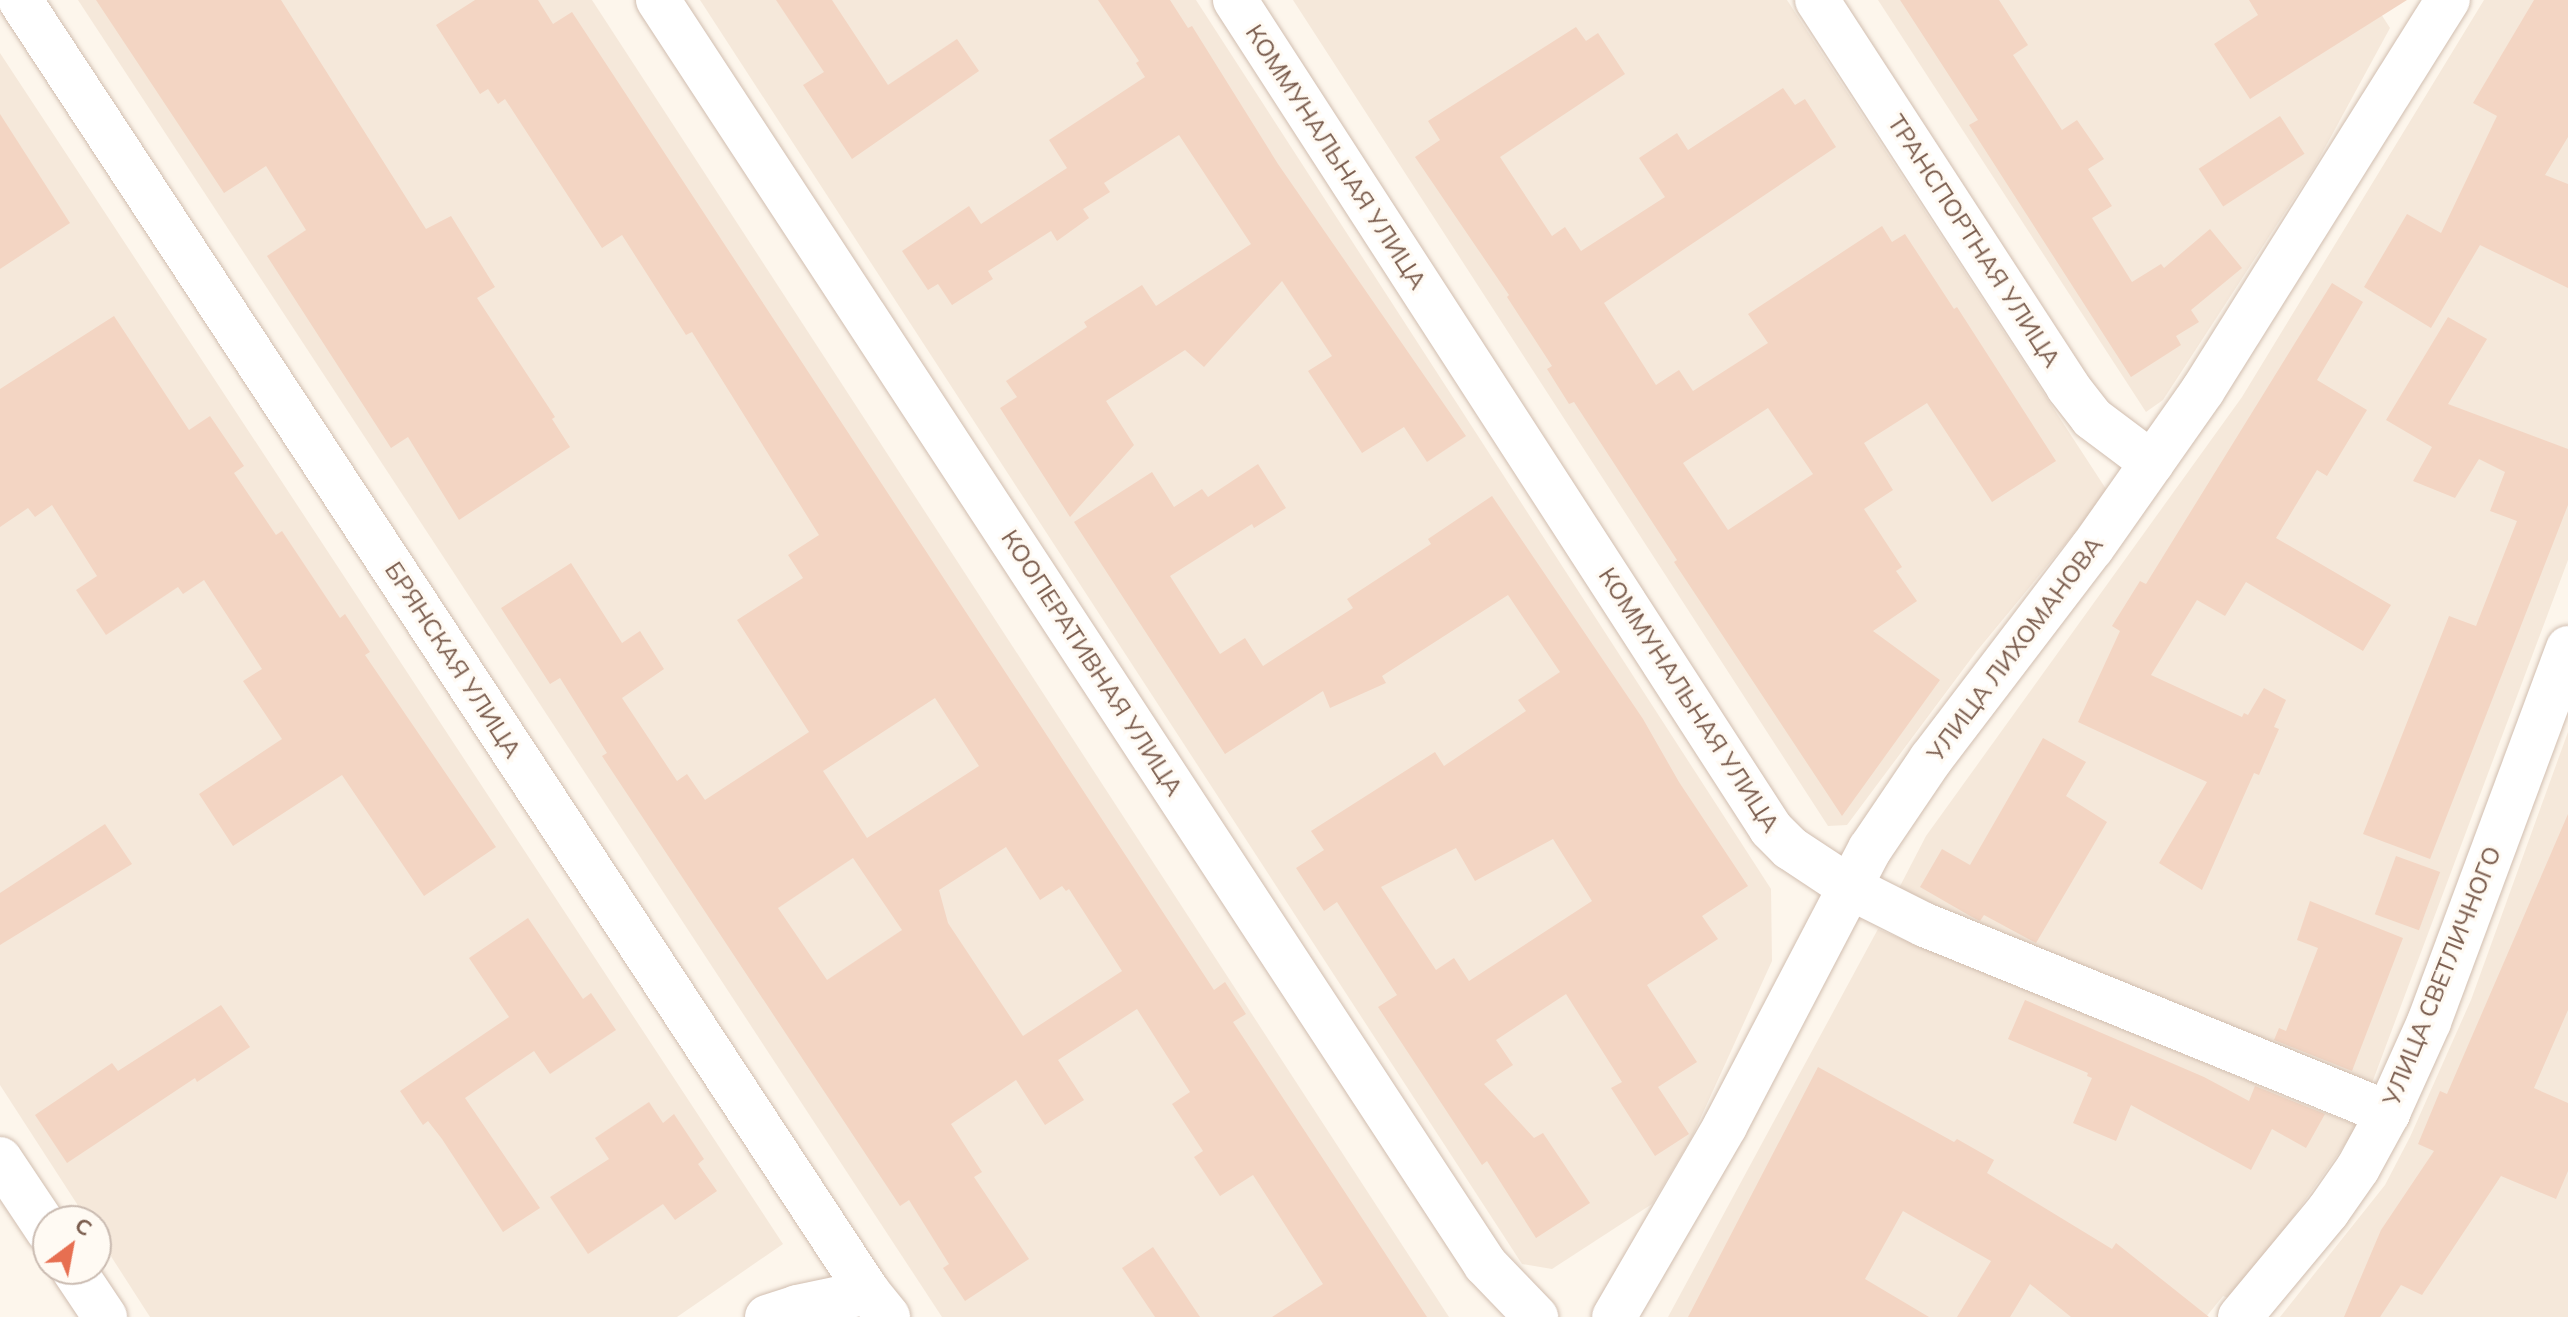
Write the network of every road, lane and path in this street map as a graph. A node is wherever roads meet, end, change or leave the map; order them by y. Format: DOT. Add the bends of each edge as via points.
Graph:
graph roads {
  1 [pos="20,0"];
  2 [pos="658,0"];
  3 [pos="1235,0"];
  4 [pos="1817,0"];
  5 [pos="2447,0"];
  6 [pos="2152,463"];
  7 [pos="2568,648"];
  8 [pos="1849,887"];
  9 [pos="2388,1113"];
  10 [pos="0,1159"];
  11 [pos="32,1207"];
  12 [pos="84,1285"];
  13 [pos="878,1305"];
  14 [pos="105,1317"];
  15 [pos="767,1317"];
  16 [pos="1536,1317"];
  17 [pos="1614,1317"];
  18 [pos="2240,1317"];
  1 -- 13 [label="street, БРЯНСКАЯ УЛИЦА"];
  2 -- 16 [label="street, КООПЕРАТИВНАЯ УЛИЦА" via="1485,1264"];
  3 -- 8 [label="street, КОММУНАЛЬНАЯ УЛИЦА" via="1771,829"];
  4 -- 6 [label="street, ТРАНСПОРТНАЯ УЛИЦА" via="2068,387 2092,418"];
  5 -- 6 [label="street, УЛИЦА ЛИХОМАНОВА" via="2263,300"];
  6 -- 8 [label="street, УЛИЦА ЛИХОМАНОВА" via="1931,759"];
  7 -- 9 [label="street, УЛИЦА СВЕТЛИЧНОГО" via="2429,1022"];
  8 -- 9 [label="street, КОММУНАЛЬНАЯ УЛИЦА" via="1925,925"];
  8 -- 17 [label="street, УЛИЦА ЛИХОМАНОВА" via="1725,1126"];
  9 -- 18 [label="street, УЛИЦА СВЕТЛИЧНОГО" via="2328,1211"];
  10 -- 11 [label="street"];
  12 -- 14 [label="street"];
  13 -- 15 [label="street" via="797,1307"];
}
